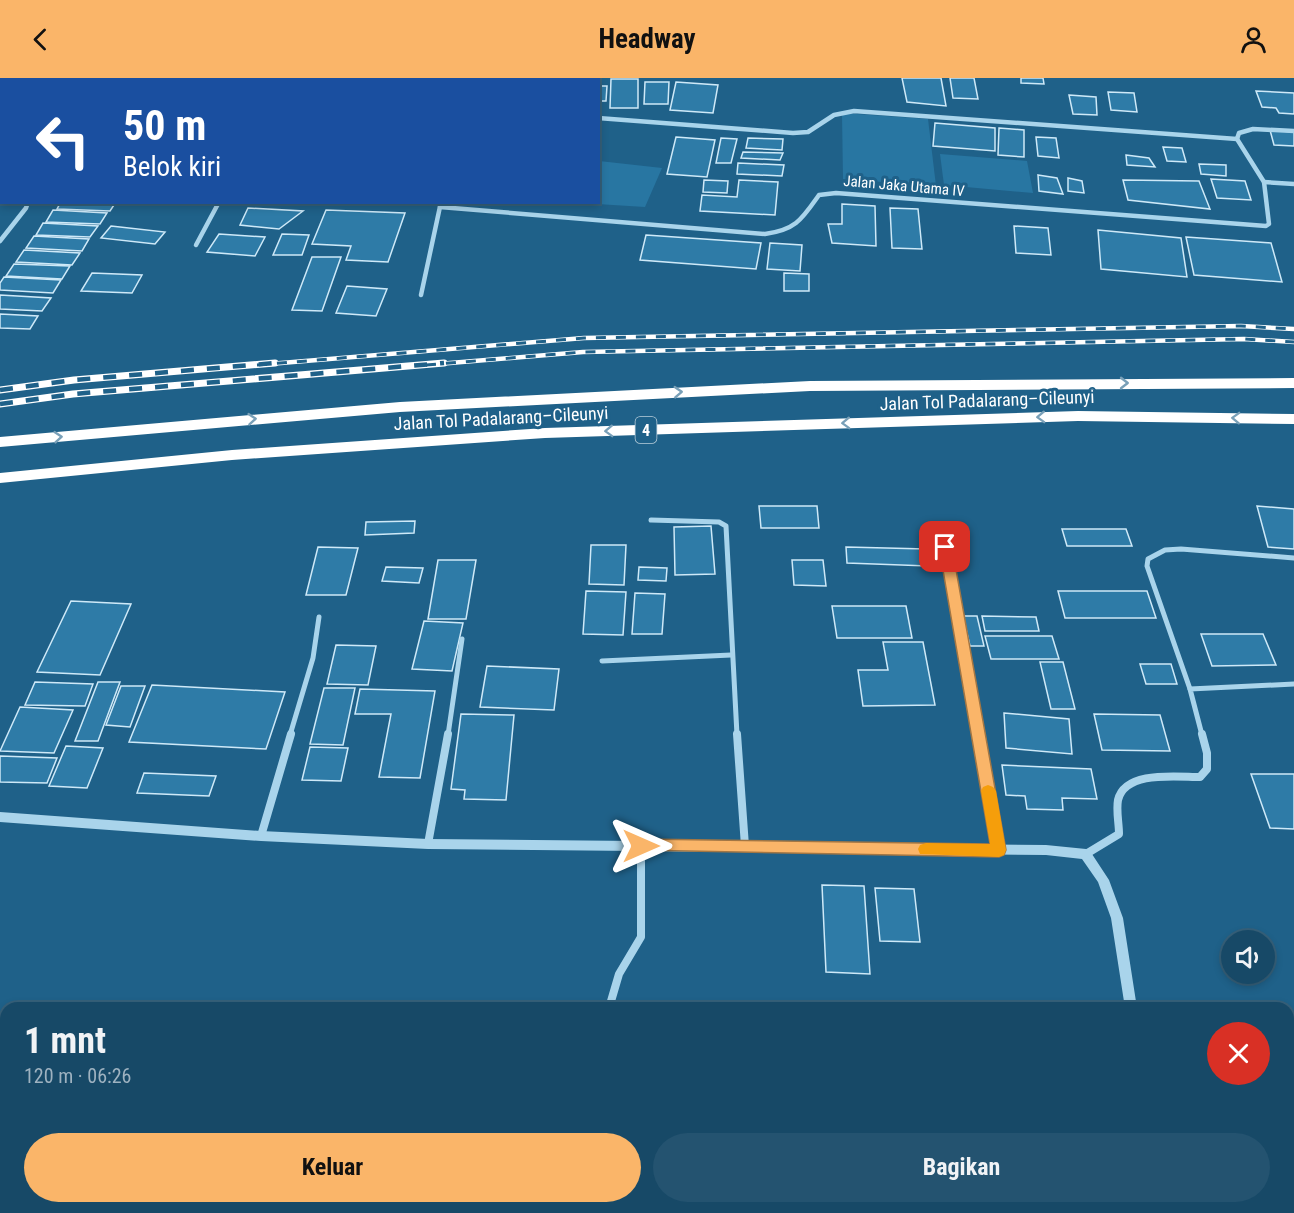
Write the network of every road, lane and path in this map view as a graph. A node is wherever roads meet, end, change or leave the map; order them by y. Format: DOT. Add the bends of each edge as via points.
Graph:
graph roads {
  1 [pos="600,118"];
  2 [pos="1294,131"];
  3 [pos="1237,139"];
  4 [pos="1264,182"];
  5 [pos="1294,184"];
  6 [pos="27,204"];
  7 [pos="218,204"];
  8 [pos="441,205"];
  9 [pos="0,242"];
  10 [pos="196,245"];
  11 [pos="421,295"];
  12 [pos="1294,383"];
  13 [pos="1294,419"];
  14 [pos="0,442"];
  15 [pos="0,478"];
  16 [pos="651,520"];
  17 [pos="945,547"];
  18 [pos="1294,558"];
  19 [pos="319,617"];
  20 [pos="462,639"];
  21 [pos="731,655"];
  22 [pos="602,661"];
  23 [pos="1294,684"];
  24 [pos="1190,689"];
  25 [pos="0,817"];
  26 [pos="261,836"];
  27 [pos="428,844"];
  28 [pos="641,846"];
  29 [pos="745,846"];
  30 [pos="999,850"];
  31 [pos="1086,854"];
  32 [pos="611,1002"];
  33 [pos="1130,1002"];
  1 -- 3 [label="street" via="794,133 808,132 834,115 854,111"];
  2 -- 3 [label="street" via="1253,129 1239,133"];
  3 -- 4 [label="street"];
  4 -- 5 [label="street"];
  4 -- 8 [label="street, Jalan Jaka Utama IV" via="1269,224 1266,226 836,193 819,195 796,226 785,232 765,234"];
  6 -- 9 [label="street"];
  7 -- 10 [label="street"];
  8 -- 11 [label="street"];
  14 -- 12 [label="highway, Jalan Tol Padalarang–Cileunyi / 4, one-way" via="400,407 798,387"];
  13 -- 15 [label="highway, Jalan Tol Padalarang–Cileunyi / 4, one-way" via="1078,416 545,433 232,455"];
  16 -- 21 [label="street" via="726,525"];
  17 -- 30 [label="street"];
  18 -- 24 [label="street" via="1181,549 1165,550 1148,559 1147,566"];
  19 -- 26 [label="street" via="313,658"];
  20 -- 27 [label="street"];
  21 -- 22 [label="street"];
  21 -- 29 [label="street"];
  23 -- 24 [label="street"];
  24 -- 31 [label="street" via="1207,753 1206,769 1200,777 1142,778 1125,786 1118,799 1119,834"];
  25 -- 26 [label="street"];
  26 -- 27 [label="street"];
  27 -- 28 [label="street"];
  28 -- 29 [label="street"];
  28 -- 32 [label="street" via="641,937 619,974"];
  29 -- 30 [label="street"];
  30 -- 31 [label="street"];
  31 -- 33 [label="street" via="1103,880 1117,918"];
}
